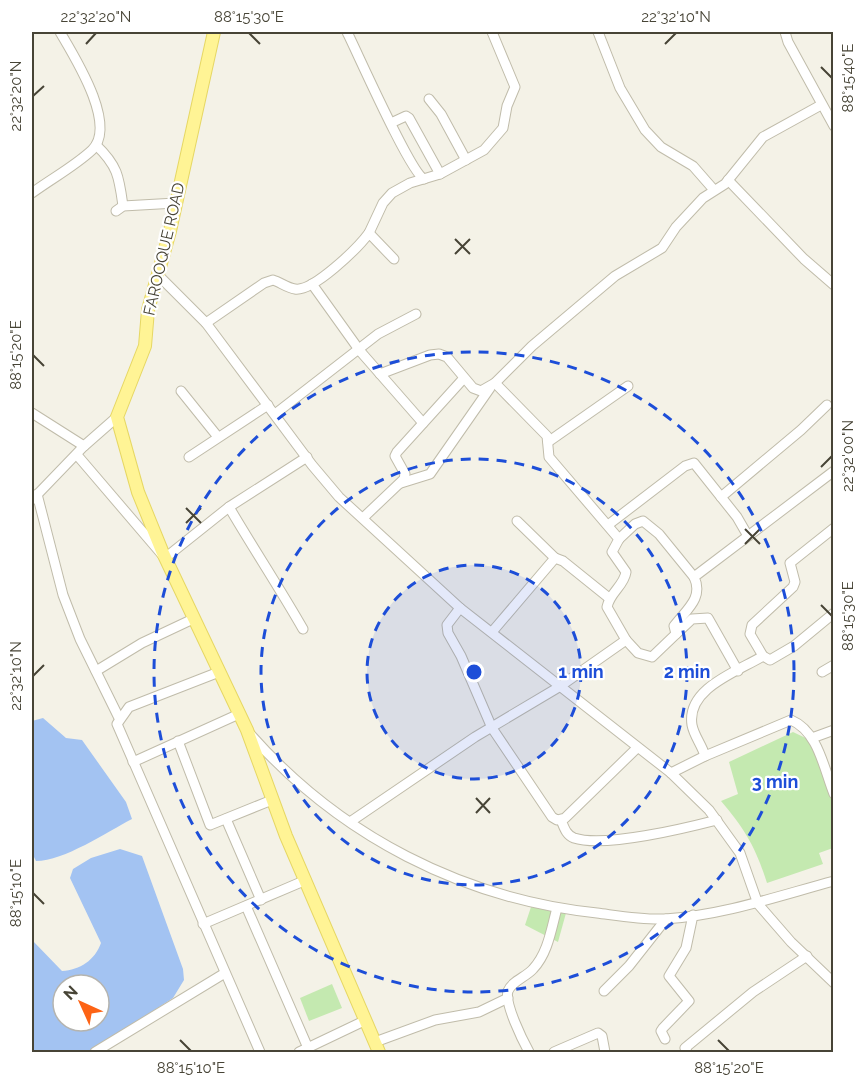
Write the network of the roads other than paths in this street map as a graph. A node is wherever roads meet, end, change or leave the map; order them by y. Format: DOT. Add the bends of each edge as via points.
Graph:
graph roads {
  1 [pos="60,32"];
  2 [pos="214,32"];
  3 [pos="347,32"];
  4 [pos="492,32"];
  5 [pos="598,32"];
  6 [pos="786,32"];
  7 [pos="429,99"];
  8 [pos="821,105"];
  9 [pos="391,123"];
  10 [pos="834,126"];
  11 [pos="96,146"];
  12 [pos="466,160"];
  13 [pos="440,174"];
  14 [pos="424,179"];
  15 [pos="728,180"];
  16 [pos="714,190"];
  17 [pos="32,193"];
  18 [pos="176,202"];
  19 [pos="369,233"];
  20 [pos="394,259"];
  21 [pos="158,275"];
  22 [pos="312,284"];
  23 [pos="834,285"];
  24 [pos="416,314"];
  25 [pos="206,323"];
  26 [pos="360,351"];
  27 [pos="380,374"];
  28 [pos="464,378"];
  29 [pos="493,385"];
  30 [pos="628,386"];
  31 [pos="181,391"];
  32 [pos="268,405"];
  33 [pos="827,405"];
  34 [pos="32,413"];
  35 [pos="275,414"];
  36 [pos="117,417"];
  37 [pos="423,423"];
  38 [pos="218,437"];
  39 [pos="549,442"];
  40 [pos="84,446"];
  41 [pos="77,455"];
  42 [pos="189,457"];
  43 [pos="307,457"];
  44 [pos="834,471"];
  45 [pos="400,483"];
  46 [pos="34,497"];
  47 [pos="721,497"];
  48 [pos="229,507"];
  49 [pos="364,517"];
  50 [pos="517,521"];
  51 [pos="608,525"];
  52 [pos="834,528"];
  53 [pos="748,536"];
  54 [pos="619,538"];
  55 [pos="165,558"];
  56 [pos="555,558"];
  57 [pos="694,577"];
  58 [pos="609,598"];
  59 [pos="460,608"];
  60 [pos="834,613"];
  61 [pos="193,619"];
  62 [pos="303,629"];
  63 [pos="492,632"];
  64 [pos="676,634"];
  65 [pos="627,640"];
  66 [pos="763,656"];
  67 [pos="834,665"];
  68 [pos="96,671"];
  69 [pos="738,671"];
  70 [pos="219,672"];
  71 [pos="822,672"];
  72 [pos="560,687"];
  73 [pos="239,714"];
  74 [pos="119,718"];
  75 [pos="492,728"];
  76 [pos="247,730"];
  77 [pos="834,730"];
  78 [pos="812,738"];
  79 [pos="178,741"];
  80 [pos="637,747"];
  81 [pos="705,756"];
  82 [pos="133,762"];
  83 [pos="671,773"];
  84 [pos="833,789"];
  85 [pos="272,800"];
  86 [pos="226,819"];
  87 [pos="561,820"];
  88 [pos="717,820"];
  89 [pos="350,822"];
  90 [pos="306,880"];
  91 [pos="834,881"];
  92 [pos="261,900"];
  93 [pos="758,904"];
  94 [pos="246,906"];
  95 [pos="556,908"];
  96 [pos="693,915"];
  97 [pos="666,918"];
  98 [pos="203,924"];
  99 [pos="807,956"];
  100 [pos="225,974"];
  101 [pos="834,983"];
  102 [pos="604,991"];
  103 [pos="508,998"];
  104 [pos="364,1020"];
  105 [pos="665,1039"];
  106 [pos="377,1047"];
  107 [pos="308,1048"];
  108 [pos="95,1053"];
  109 [pos="260,1053"];
  110 [pos="299,1053"];
  111 [pos="529,1053"];
  112 [pos="554,1053"];
  113 [pos="605,1053"];
  114 [pos="687,1053"];
  1 -- 11 [label="street" via="98,110 101,130"];
  2 -- 18 [label="main road, FAROOQUE ROAD"];
  3 -- 9 [label="street"];
  4 -- 12 [label="street" via="515,87 503,128 484,150"];
  5 -- 16 [label="street" via="620,88 645,130 661,147 693,166"];
  6 -- 8 [label="street"];
  7 -- 12 [label="street"];
  8 -- 10 [label="street"];
  8 -- 15 [label="street" via="763,136"];
  9 -- 13 [label="street" via="409,118"];
  9 -- 14 [label="street"];
  11 -- 17 [label="street"];
  11 -- 18 [label="street" via="113,161 119,180 119,208"];
  12 -- 13 [label="street"];
  13 -- 14 [label="street"];
  14 -- 19 [label="street" via="392,193"];
  15 -- 16 [label="street"];
  15 -- 23 [label="street"];
  16 -- 29 [label="street" via="676,227 662,248 615,276 579,305"];
  18 -- 21 [label="main road, FAROOQUE ROAD"];
  19 -- 20 [label="street"];
  19 -- 22 [label="street" via="355,250"];
  21 -- 25 [label="street"];
  21 -- 36 [label="main road, FAROOQUE ROAD" via="147,310 145,346"];
  22 -- 25 [label="street" via="296,289 273,280 264,283"];
  22 -- 26 [label="street"];
  24 -- 26 [label="street" via="378,334"];
  25 -- 32 [label="street"];
  26 -- 27 [label="street"];
  26 -- 35 [label="street"];
  27 -- 28 [label="street" via="440,354"];
  27 -- 37 [label="street"];
  28 -- 29 [label="street" via="481,391"];
  28 -- 37 [label="street"];
  29 -- 39 [label="street"];
  29 -- 45 [label="street" via="430,474"];
  30 -- 39 [label="street"];
  31 -- 38 [label="street"];
  32 -- 35 [label="street"];
  32 -- 38 [label="street"];
  33 -- 47 [label="street"];
  34 -- 40 [label="street"];
  35 -- 43 [label="street"];
  36 -- 40 [label="street, FAROOQUE ROAD"];
  36 -- 55 [label="main road" via="138,492"];
  37 -- 45 [label="street" via="395,456 405,474"];
  38 -- 42 [label="street"];
  39 -- 51 [label="street" via="549,457"];
  40 -- 41 [label="street, FAROOQUE ROAD"];
  41 -- 46 [label="street, FAROOQUE ROAD"];
  41 -- 55 [label="street"];
  43 -- 48 [label="street"];
  43 -- 49 [label="street" via="339,497"];
  44 -- 53 [label="street"];
  45 -- 49 [label="street"];
  46 -- 68 [label="street" via="63,595"];
  47 -- 51 [label="street" via="691,463"];
  47 -- 53 [label="street"];
  48 -- 55 [label="street"];
  48 -- 62 [label="street"];
  49 -- 59 [label="street"];
  50 -- 56 [label="street"];
  51 -- 54 [label="street"];
  52 -- 66 [label="street" via="790,563 793,587 749,629"];
  53 -- 57 [label="street"];
  54 -- 57 [label="street" via="643,522"];
  54 -- 58 [label="street" via="612,552 626,572 625,579"];
  55 -- 61 [label="main road"];
  56 -- 58 [label="street"];
  56 -- 63 [label="street"];
  57 -- 64 [label="street" via="698,597 674,626"];
  58 -- 65 [label="street" via="609,613"];
  59 -- 63 [label="street"];
  59 -- 75 [label="street" via="446,629"];
  60 -- 66 [label="street" via="777,657 770,660"];
  61 -- 68 [label="street"];
  61 -- 70 [label="main road"];
  63 -- 72 [label="street"];
  64 -- 65 [label="street" via="648,657 638,653"];
  64 -- 69 [label="street" via="692,619 708,618"];
  65 -- 72 [label="street"];
  66 -- 69 [label="street"];
  67 -- 71 [label="street"];
  68 -- 74 [label="street"];
  69 -- 81 [label="street" via="714,684 695,705 692,724"];
  70 -- 73 [label="main road"];
  70 -- 74 [label="street" via="129,707"];
  72 -- 75 [label="street"];
  72 -- 80 [label="street"];
  73 -- 76 [label="main road"];
  73 -- 79 [label="street"];
  74 -- 82 [label="street" via="119,730"];
  75 -- 87 [label="street" via="552,817"];
  75 -- 89 [label="street"];
  76 -- 85 [label="main road"];
  76 -- 89 [label="street" via="316,797"];
  77 -- 78 [label="street"];
  78 -- 81 [label="street" via="791,720"];
  78 -- 84 [label="street"];
  79 -- 82 [label="street"];
  79 -- 86 [label="street" via="210,825"];
  80 -- 83 [label="street"];
  80 -- 87 [label="street"];
  81 -- 83 [label="street"];
  82 -- 98 [label="street"];
  83 -- 88 [label="street"];
  85 -- 86 [label="street"];
  85 -- 90 [label="main road"];
  86 -- 92 [label="street"];
  87 -- 88 [label="street" via="569,835 597,840"];
  88 -- 93 [label="street" via="740,853"];
  89 -- 95 [label="street" via="394,852 446,875 489,892"];
  90 -- 92 [label="street"];
  90 -- 104 [label="main road"];
  91 -- 93 [label="street"];
  92 -- 94 [label="street"];
  93 -- 96 [label="street"];
  93 -- 99 [label="street"];
  94 -- 98 [label="street"];
  94 -- 107 [label="street"];
  95 -- 97 [label="street"];
  95 -- 103 [label="street" via="540,960 511,987"];
  96 -- 97 [label="street"];
  96 -- 105 [label="street" via="686,948 669,976 689,1001 661,1031"];
  97 -- 102 [label="street"];
  98 -- 100 [label="street"];
  99 -- 101 [label="street"];
  99 -- 114 [label="street" via="695,1037 685,1048"];
  100 -- 108 [label="street"];
  100 -- 109 [label="street"];
  103 -- 106 [label="street" via="479,1012 435,1020"];
  103 -- 111 [label="street"];
  104 -- 106 [label="main road"];
  104 -- 107 [label="street"];
  107 -- 110 [label="street"];
  112 -- 113 [label="street" via="598,1034 602,1036"];
}
